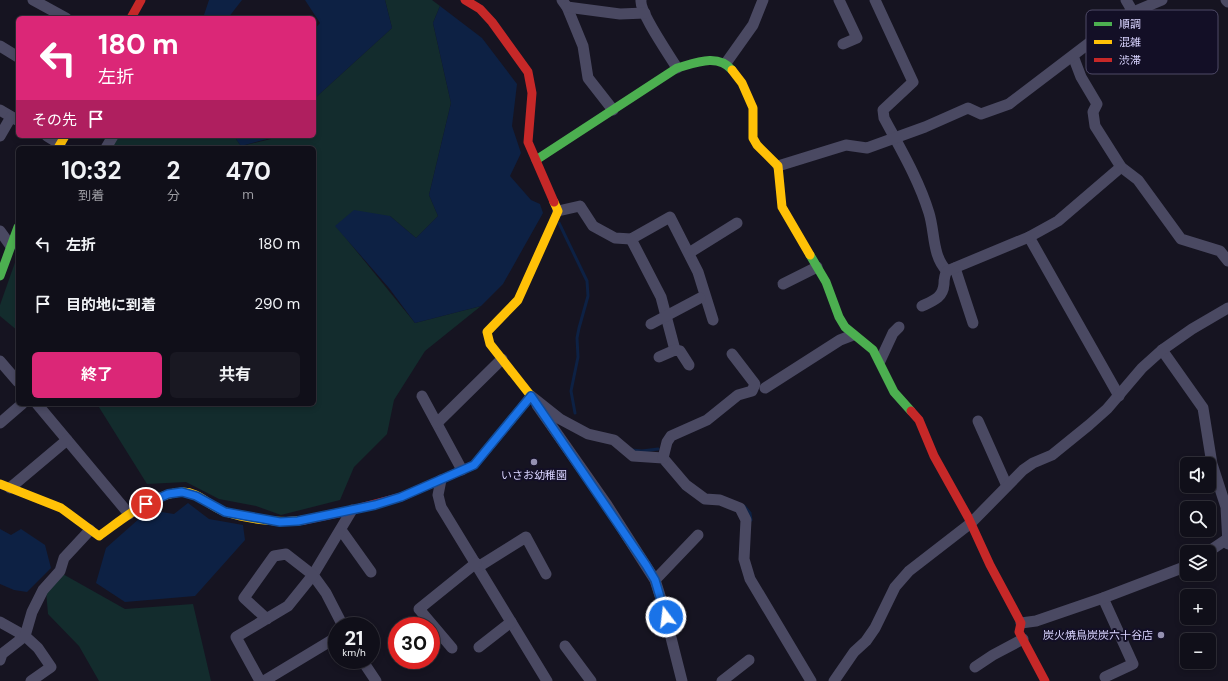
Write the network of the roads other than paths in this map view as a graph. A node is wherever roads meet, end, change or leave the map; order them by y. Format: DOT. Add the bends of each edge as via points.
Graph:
graph roads {
  1 [pos="33,0"];
  2 [pos="141,0"];
  3 [pos="465,0"];
  4 [pos="641,0"];
  5 [pos="762,0"];
  6 [pos="839,0"];
  7 [pos="875,0"];
  8 [pos="1126,0"];
  9 [pos="1162,0"];
  10 [pos="565,3"];
  11 [pos="1132,10"];
  12 [pos="1138,10"];
  13 [pos="645,13"];
  14 [pos="62,16"];
  15 [pos="132,16"];
  16 [pos="843,44"];
  17 [pos="1086,44"];
  18 [pos="0,46"];
  19 [pos="16,56"];
  20 [pos="1072,56"];
  21 [pos="726,63"];
  22 [pos="678,68"];
  23 [pos="0,110"];
  24 [pos="613,110"];
  25 [pos="15,118"];
  26 [pos="0,136"];
  27 [pos="51,138"];
  28 [pos="894,138"];
  29 [pos="61,143"];
  30 [pos="536,160"];
  31 [pos="778,166"];
  32 [pos="1121,167"];
  33 [pos="558,211"];
  34 [pos="737,222"];
  35 [pos="0,231"];
  36 [pos="16,231"];
  37 [pos="1029,236"];
  38 [pos="631,239"];
  39 [pos="10,245"];
  40 [pos="689,253"];
  41 [pos="1228,260"];
  42 [pos="817,267"];
  43 [pos="951,270"];
  44 [pos="0,276"];
  45 [pos="783,284"];
  46 [pos="700,298"];
  47 [pos="922,306"];
  48 [pos="1228,308"];
  49 [pos="666,316"];
  50 [pos="713,320"];
  51 [pos="973,323"];
  52 [pos="651,324"];
  53 [pos="899,328"];
  54 [pos="853,334"];
  55 [pos="675,350"];
  56 [pos="1162,350"];
  57 [pos="732,354"];
  58 [pos="659,357"];
  59 [pos="502,359"];
  60 [pos="0,361"];
  61 [pos="880,361"];
  62 [pos="689,365"];
  63 [pos="16,380"];
  64 [pos="765,388"];
  65 [pos="422,396"];
  66 [pos="531,396"];
  67 [pos="1119,396"];
  68 [pos="20,406"];
  69 [pos="38,406"];
  70 [pos="978,421"];
  71 [pos="437,423"];
  72 [pos="0,424"];
  73 [pos="67,440"];
  74 [pos="663,458"];
  75 [pos="462,470"];
  76 [pos="441,480"];
  77 [pos="5,486"];
  78 [pos="1007,486"];
  79 [pos="352,510"];
  80 [pos="130,514"];
  81 [pos="971,523"];
  82 [pos="90,530"];
  83 [pos="340,530"];
  84 [pos="698,535"];
  85 [pos="1227,541"];
  86 [pos="1216,547"];
  87 [pos="477,565"];
  88 [pos="1180,569"];
  89 [pos="371,572"];
  90 [pos="546,574"];
  91 [pos="313,576"];
  92 [pos="655,580"];
  93 [pos="1103,598"];
  94 [pos="338,617"];
  95 [pos="266,619"];
  96 [pos="0,622"];
  97 [pos="511,622"];
  98 [pos="1021,623"];
  99 [pos="25,636"];
  100 [pos="1022,639"];
  101 [pos="328,642"];
  102 [pos="565,646"];
  103 [pos="478,647"];
  104 [pos="452,648"];
  105 [pos="0,660"];
  106 [pos="749,660"];
  107 [pos="975,667"];
  108 [pos="368,669"];
  109 [pos="1105,677"];
  110 [pos="31,681"];
  111 [pos="260,681"];
  112 [pos="264,681"];
  113 [pos="376,681"];
  114 [pos="546,681"];
  115 [pos="591,681"];
  116 [pos="682,681"];
  117 [pos="722,681"];
  118 [pos="811,681"];
  119 [pos="834,681"];
  120 [pos="1046,681"];
  1 -- 14 [label="street"];
  2 -- 15 [label="street"];
  3 -- 30 [label="street" via="480,9 492,22 528,72 532,93 528,142"];
  4 -- 13 [label="street"];
  5 -- 21 [label="street" via="753,25"];
  6 -- 16 [label="street" via="857,38"];
  7 -- 28 [label="street" via="913,82 883,110"];
  8 -- 11 [label="street"];
  9 -- 12 [label="street"];
  10 -- 13 [label="street" via="620,14"];
  10 -- 24 [label="street" via="583,46 588,78"];
  13 -- 22 [label="street" via="664,49"];
  17 -- 20 [label="street"];
  18 -- 19 [label="street"];
  20 -- 28 [label="street" via="1009,104 981,114 968,108"];
  20 -- 32 [label="street" via="1097,104 1093,112 1095,126"];
  21 -- 22 [label="street" via="714,60 700,61"];
  21 -- 31 [label="street" via="742,84 753,108 753,138"];
  22 -- 24 [label="street"];
  23 -- 25 [label="street"];
  24 -- 30 [label="street"];
  25 -- 26 [label="street"];
  27 -- 29 [label="street"];
  28 -- 31 [label="street" via="867,148 846,145"];
  28 -- 43 [label="street" via="929,214 933,240"];
  30 -- 33 [label="street"];
  31 -- 42 [label="street" via="782,207"];
  32 -- 37 [label="street" via="1058,221"];
  32 -- 41 [label="street" via="1138,180 1181,239 1220,251"];
  33 -- 38 [label="street" via="580,206 593,226 615,238"];
  33 -- 59 [label="street" via="518,300 513,308 488,329 490,344"];
  34 -- 40 [label="street"];
  35 -- 39 [label="street"];
  36 -- 39 [label="street"];
  37 -- 43 [label="street"];
  37 -- 67 [label="street"];
  38 -- 40 [label="street" via="670,217"];
  38 -- 49 [label="street" via="661,298"];
  39 -- 44 [label="street"];
  40 -- 50 [label="street" via="698,272"];
  42 -- 45 [label="street"];
  42 -- 54 [label="street" via="826,282 839,317"];
  43 -- 47 [label="street" via="944,275 944,291 939,298"];
  43 -- 51 [label="street"];
  46 -- 49 [label="street"];
  48 -- 56 [label="street"];
  49 -- 52 [label="street"];
  49 -- 55 [label="street"];
  53 -- 61 [label="street" via="892,333"];
  54 -- 61 [label="street" via="873,350"];
  54 -- 64 [label="street"];
  55 -- 58 [label="street"];
  55 -- 62 [label="street" via="680,351"];
  56 -- 67 [label="street" via="1142,368"];
  56 -- 85 [label="street" via="1203,408 1212,464 1226,507"];
  57 -- 74 [label="street" via="755,384 752,391 738,395 707,420 671,436"];
  59 -- 66 [label="street"];
  59 -- 71 [label="street"];
  60 -- 63 [label="street"];
  61 -- 81 [label="street" via="894,392 919,420 934,456"];
  65 -- 71 [label="street"];
  66 -- 74 [label="street" via="560,419 588,434 614,440 633,456"];
  66 -- 75 [label="street" via="474,465"];
  66 -- 92 [label="street" via="607,505"];
  67 -- 78 [label="street" via="1052,455 1033,463"];
  68 -- 72 [label="street"];
  69 -- 73 [label="street"];
  70 -- 78 [label="street"];
  71 -- 75 [label="street"];
  73 -- 77 [label="street"];
  73 -- 80 [label="street"];
  74 -- 118 [label="street" via="686,485 705,499 729,503 740,508 744,514 744,559 750,579"];
  75 -- 76 [label="street"];
  76 -- 79 [label="street" via="401,497"];
  76 -- 87 [label="street" via="438,495 441,507"];
  77 -- 82 [label="street" via="61,508"];
  78 -- 81 [label="street"];
  79 -- 80 [label="street" via="280,522 225,512 196,496 182,492 168,494"];
  79 -- 83 [label="street"];
  80 -- 82 [label="street" via="99,536"];
  81 -- 98 [label="street"];
  81 -- 119 [label="street" via="901,580 875,628"];
  82 -- 99 [label="street" via="64,558 60,571 43,590 32,612"];
  83 -- 89 [label="street"];
  83 -- 91 [label="street"];
  84 -- 92 [label="street"];
  85 -- 86 [label="street"];
  87 -- 90 [label="street" via="526,536"];
  87 -- 97 [label="street"];
  87 -- 104 [label="street" via="419,609"];
  88 -- 93 [label="street"];
  91 -- 94 [label="street"];
  91 -- 95 [label="street" via="288,606"];
  91 -- 95 [label="street" via="286,554 274,556 244,598"];
  92 -- 116 [label="street"];
  93 -- 98 [label="street" via="1036,621"];
  93 -- 109 [label="street" via="1132,664"];
  95 -- 111 [label="street" via="236,638"];
  96 -- 99 [label="street"];
  97 -- 103 [label="street"];
  97 -- 114 [label="street"];
  98 -- 100 [label="street" via="1019,632"];
  99 -- 105 [label="street" via="2,654"];
  99 -- 110 [label="street" via="38,648 51,667"];
  100 -- 107 [label="street"];
  100 -- 120 [label="street"];
  101 -- 112 [label="street"];
  102 -- 115 [label="street"];
  106 -- 117 [label="street"];
  108 -- 113 [label="street"];
}
